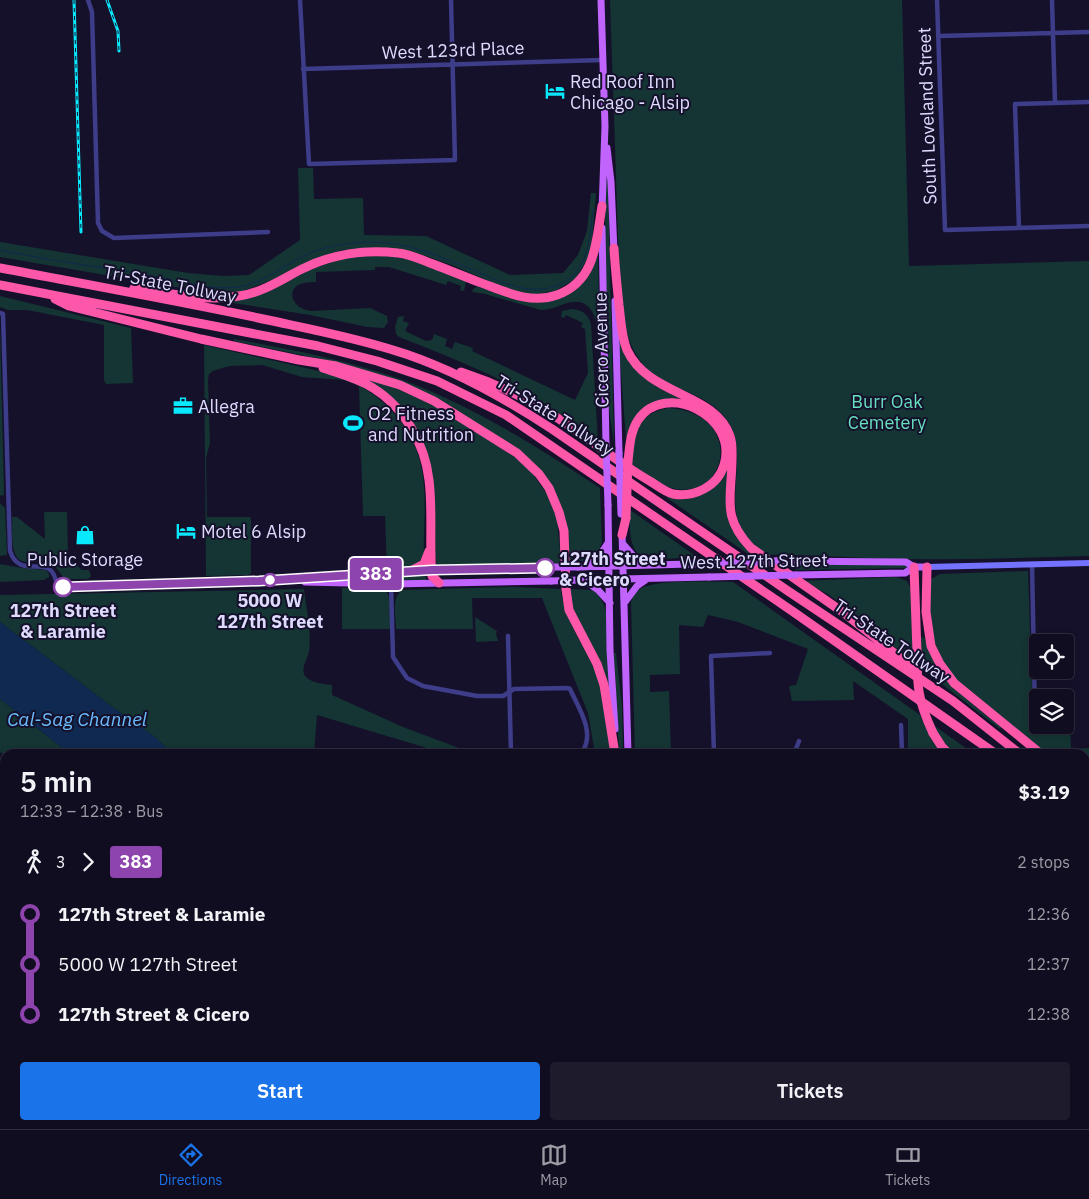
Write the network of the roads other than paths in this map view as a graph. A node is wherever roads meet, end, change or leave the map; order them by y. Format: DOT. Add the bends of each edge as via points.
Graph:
graph roads {
  1 [pos="88,0"];
  2 [pos="300,0"];
  3 [pos="450,0"];
  4 [pos="601,0"];
  5 [pos="937,0"];
  6 [pos="1052,0"];
  7 [pos="1089,32"];
  8 [pos="1053,33"];
  9 [pos="938,36"];
  10 [pos="603,60"];
  11 [pos="452,64"];
  12 [pos="303,69"];
  13 [pos="1089,102"];
  14 [pos="1055,103"];
  15 [pos="604,126"];
  16 [pos="602,206"];
  17 [pos="1089,226"];
  18 [pos="1019,228"];
  19 [pos="268,232"];
  20 [pos="614,248"];
  21 [pos="0,268"];
  22 [pos="48,277"];
  23 [pos="0,285"];
  24 [pos="45,295"];
  25 [pos="1,313"];
  26 [pos="394,350"];
  27 [pos="299,360"];
  28 [pos="624,516"];
  29 [pos="623,540"];
  30 [pos="431,541"];
  31 [pos="609,543"];
  32 [pos="1089,563"];
  33 [pos="1032,564"];
  34 [pos="624,565"];
  35 [pos="649,565"];
  36 [pos="609,566"];
  37 [pos="581,567"];
  38 [pos="914,567"];
  39 [pos="927,567"];
  40 [pos="432,570"];
  41 [pos="409,572"];
  42 [pos="648,578"];
  43 [pos="609,579"];
  44 [pos="624,579"];
  45 [pos="581,580"];
  46 [pos="259,581"];
  47 [pos="391,584"];
  48 [pos="439,584"];
  49 [pos="57,587"];
  50 [pos="624,602"];
  51 [pos="610,603"];
  52 [pos="508,636"];
  53 [pos="770,654"];
  54 [pos="1034,689"];
  55 [pos="508,693"];
  56 [pos="953,701"];
  57 [pos="901,725"];
  58 [pos="799,741"];
  59 [pos="511,749"];
  60 [pos="584,749"];
  61 [pos="615,749"];
  62 [pos="616,749"];
  63 [pos="628,749"];
  64 [pos="714,749"];
  65 [pos="796,749"];
  66 [pos="902,749"];
  67 [pos="944,749"];
  68 [pos="989,749"];
  69 [pos="1014,749"];
  70 [pos="1035,749"];
  1 -- 19 [label="street" via="92,12 98,223 102,231 114,238"];
  2 -- 12 [label="street"];
  3 -- 11 [label="street"];
  4 -- 10 [label="main road, Cicero Avenue"];
  5 -- 9 [label="street, South Loveland Street"];
  6 -- 8 [label="street"];
  7 -- 8 [label="street"];
  8 -- 9 [label="street"];
  8 -- 14 [label="street"];
  9 -- 18 [label="street, South Loveland Street" via="944,230"];
  10 -- 11 [label="street, West 123rd Place"];
  10 -- 15 [label="main road, Cicero Avenue"];
  11 -- 12 [label="street, West 123rd Place"];
  11 -- 12 [label="street" via="455,160 309,164"];
  13 -- 14 [label="street"];
  14 -- 18 [label="street" via="1015,104"];
  15 -- 16 [label="main road, Cicero Avenue"];
  15 -- 20 [label="main road, Cicero Avenue"];
  16 -- 22 [label="highway" via="595,254 590,266 570,290 542,298 514,295 417,258 382,252 335,256 258,291 218,298"];
  16 -- 31 [label="main road, Cicero Avenue, bridge"];
  17 -- 18 [label="street"];
  20 -- 28 [label="main road, Cicero Avenue, bridge" via="619,453"];
  20 -- 56 [label="highway" via="622,331 627,350 641,369 658,383 712,411 730,437 730,511 740,536 751,548 844,613"];
  21 -- 22 [label="highway, Tri-State Tollway"];
  22 -- 26 [label="highway, Tri-State Tollway" via="242,315"];
  23 -- 24 [label="highway, Tri-State Tollway"];
  24 -- 27 [label="highway" via="69,306"];
  24 -- 68 [label="highway, Tri-State Tollway" via="318,346 377,361 446,385 506,415"];
  25 -- 49 [label="street" via="10,551 20,565 50,569 56,575"];
  26 -- 28 [label="highway, bridge" via="512,392 555,416 642,477 671,493 693,494 704,489 720,474 726,454 725,442 713,420 702,411 677,403 650,409 638,420 631,436 628,460"];
  26 -- 56 [label="highway, Tri-State Tollway" via="452,372 519,407"];
  27 -- 30 [label="highway" via="364,383 384,396 406,419 427,468"];
  27 -- 61 [label="highway" via="370,375 434,401 517,453 540,474 560,512 569,610 597,664 604,685"];
  28 -- 29 [label="highway"];
  29 -- 34 [label="main road"];
  29 -- 35 [label="main road" via="636,559"];
  30 -- 40 [label="highway"];
  30 -- 41 [label="highway" via="424,564"];
  31 -- 36 [label="main road, Cicero Avenue"];
  31 -- 37 [label="main road" via="599,557"];
  32 -- 33 [label="main road, West 127th Street"];
  33 -- 39 [label="main road, West 127th Street"];
  33 -- 54 [label="street"];
  34 -- 35 [label="main road, West 127th Street"];
  34 -- 36 [label="main road, West 127th Street"];
  34 -- 44 [label="main road"];
  35 -- 38 [label="main road, West 127th Street, bridge" via="776,561 906,562"];
  36 -- 37 [label="main road, West 127th Street"];
  36 -- 43 [label="main road, Cicero Avenue"];
  37 -- 40 [label="main road, West 127th Street, bridge"];
  38 -- 39 [label="main road, West 127th Street"];
  38 -- 42 [label="main road, West 127th Street, bridge" via="905,573"];
  38 -- 67 [label="highway, bridge" via="919,695 922,711"];
  39 -- 70 [label="highway" via="926,612 931,646 940,664 954,683"];
  40 -- 41 [label="main road, West 127th Street"];
  40 -- 48 [label="highway" via="432,576"];
  41 -- 46 [label="main road, West 127th Street"];
  42 -- 44 [label="main road, West 127th Street"];
  42 -- 50 [label="main road"];
  43 -- 44 [label="main road, West 127th Street"];
  43 -- 45 [label="main road, West 127th Street"];
  43 -- 51 [label="main road, Cicero Avenue"];
  44 -- 50 [label="main road"];
  45 -- 48 [label="main road, West 127th Street, bridge"];
  45 -- 51 [label="main road" via="598,590"];
  46 -- 47 [label="main road, West 127th Street"];
  46 -- 49 [label="main road"];
  47 -- 48 [label="main road, West 127th Street"];
  47 -- 55 [label="street" via="393,657 407,678 423,686 468,696 503,696"];
  50 -- 63 [label="main road"];
  51 -- 62 [label="main road, Cicero Avenue"];
  52 -- 55 [label="street"];
  53 -- 64 [label="street" via="712,656"];
  55 -- 59 [label="street"];
  55 -- 60 [label="street" via="514,688 570,689 585,724 588,740"];
  56 -- 69 [label="highway, Tri-State Tollway"];
  57 -- 66 [label="street"];
  58 -- 65 [label="street"];
}
